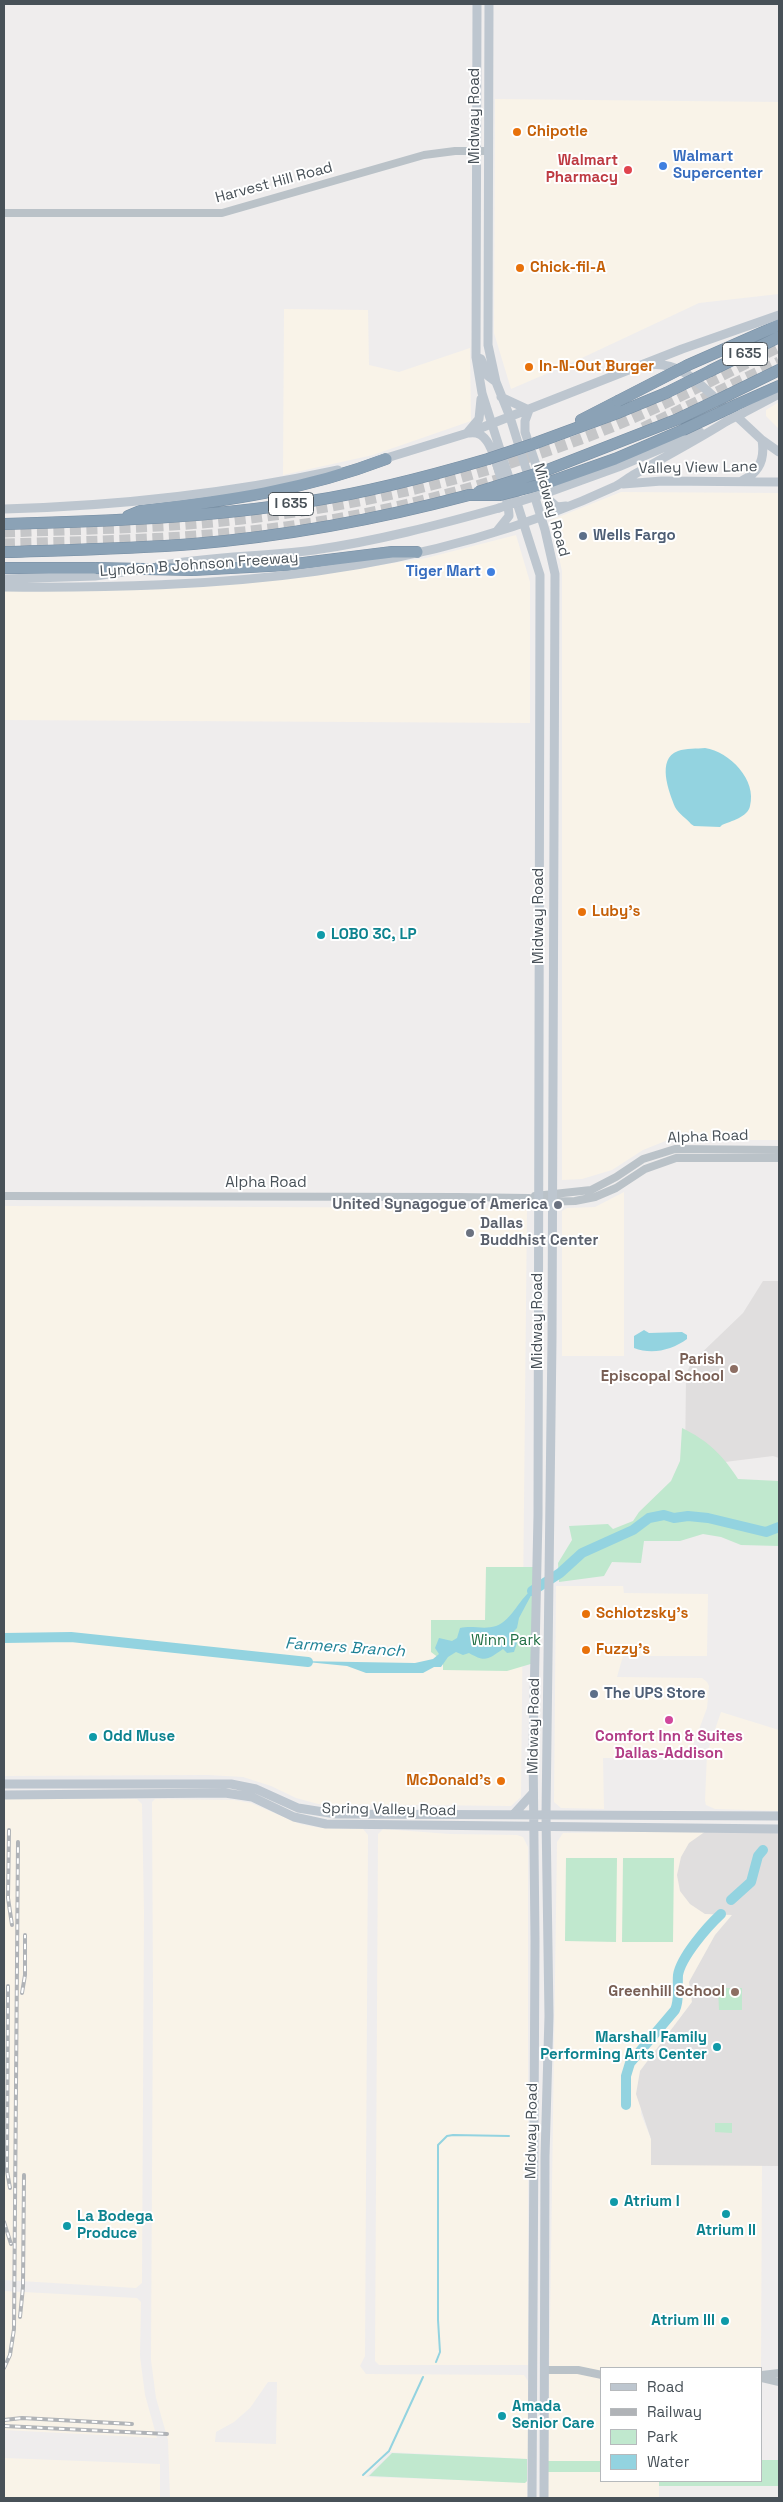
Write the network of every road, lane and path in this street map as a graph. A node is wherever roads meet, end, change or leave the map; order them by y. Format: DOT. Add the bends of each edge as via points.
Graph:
graph roads {
  1 [pos="477,4"];
  2 [pos="489,4"];
  3 [pos="476,150"];
  4 [pos="488,150"];
  5 [pos="4,213"];
  6 [pos="475,228"];
  7 [pos="488,228"];
  8 [pos="475,286"];
  9 [pos="487,287"];
  10 [pos="779,315"];
  11 [pos="779,325"];
  12 [pos="779,337"];
  13 [pos="476,357"];
  14 [pos="641,366"];
  15 [pos="778,372"];
  16 [pos="496,382"];
  17 [pos="779,386"];
  18 [pos="481,388"];
  19 [pos="779,394"];
  20 [pos="501,397"];
  21 [pos="529,410"];
  22 [pos="735,413"];
  23 [pos="510,417"];
  24 [pos="492,424"];
  25 [pos="680,425"];
  26 [pos="468,433"];
  27 [pos="556,436"];
  28 [pos="762,440"];
  29 [pos="779,452"];
  30 [pos="386,459"];
  31 [pos="779,474"];
  32 [pos="740,481"];
  33 [pos="546,482"];
  34 [pos="779,482"];
  35 [pos="618,485"];
  36 [pos="569,506"];
  37 [pos="4,509"];
  38 [pos="541,518"];
  39 [pos="120,520"];
  40 [pos="524,523"];
  41 [pos="4,524"];
  42 [pos="495,533"];
  43 [pos="4,552"];
  44 [pos="417,552"];
  45 [pos="4,568"];
  46 [pos="4,579"];
  47 [pos="4,587"];
  48 [pos="540,612"];
  49 [pos="554,612"];
  50 [pos="540,710"];
  51 [pos="554,710"];
  52 [pos="675,1149"];
  53 [pos="779,1150"];
  54 [pos="676,1158"];
  55 [pos="779,1158"];
  56 [pos="4,1196"];
  57 [pos="539,1198"];
  58 [pos="552,1198"];
  59 [pos="538,1339"];
  60 [pos="552,1339"];
  61 [pos="535,1674"];
  62 [pos="548,1674"];
  63 [pos="53,1783"];
  64 [pos="4,1784"];
  65 [pos="533,1793"];
  66 [pos="52,1794"];
  67 [pos="4,1795"];
  68 [pos="513,1815"];
  69 [pos="533,1815"];
  70 [pos="546,1816"];
  71 [pos="779,1816"];
  72 [pos="533,1827"];
  73 [pos="547,1827"];
  74 [pos="779,1829"];
  75 [pos="533,2226"];
  76 [pos="545,2226"];
  77 [pos="544,2370"];
  78 [pos="779,2373"];
  79 [pos="600,2375"];
  80 [pos="763,2377"];
  81 [pos="763,2377"];
  82 [pos="779,2382"];
  83 [pos="532,2494"];
  84 [pos="544,2494"];
  1 -- 3 [label="main road, Midway Road"];
  2 -- 4 [label="main road, Midway Road"];
  3 -- 4 [label="street, Harvest Hill Road"];
  3 -- 5 [label="street, Harvest Hill Road" via="417,157 222,213"];
  3 -- 6 [label="main road, Midway Road"];
  4 -- 7 [label="main road, Midway Road"];
  6 -- 7 [label="main road"];
  6 -- 8 [label="main road, Midway Road"];
  7 -- 9 [label="main road, Midway Road"];
  8 -- 9 [label="main road"];
  8 -- 13 [label="main road, Midway Road"];
  9 -- 16 [label="main road, Midway Road" via="488,340"];
  10 -- 14 [label="main road"];
  11 -- 27 [label="highway, bridge" via="688,366 578,421"];
  12 -- 27 [label="highway, I 635, bridge" via="666,393"];
  13 -- 16 [label="main road" via="481,359 488,376"];
  13 -- 18 [label="main road, Midway Road"];
  14 -- 21 [label="main road"];
  14 -- 22 [label="main road" via="664,364 678,367"];
  15 -- 25 [label="highway, Lyndon B Johnson Freeway / I 635, bridge" via="728,395"];
  16 -- 20 [label="main road, Midway Road"];
  17 -- 22 [label="highway"];
  18 -- 24 [label="main road, Midway Road"];
  18 -- 26 [label="main road" via="481,414"];
  19 -- 22 [label="main road, Lyndon B Johnson Freeway"];
  20 -- 21 [label="main road"];
  20 -- 23 [label="main road, Midway Road"];
  21 -- 23 [label="main road"];
  21 -- 36 [label="main road" via="525,432 547,498 557,506"];
  22 -- 25 [label="highway, bridge"];
  22 -- 28 [label="main road, Valley View Lane"];
  22 -- 33 [label="main road" via="618,467"];
  22 -- 35 [label="main road, Lyndon B Johnson Freeway"];
  23 -- 24 [label="main road"];
  23 -- 38 [label="main road, Midway Road"];
  24 -- 26 [label="main road"];
  24 -- 40 [label="main road, Midway Road"];
  25 -- 33 [label="highway, Lyndon B Johnson Freeway / I 635" via="611,447"];
  26 -- 30 [label="main road"];
  26 -- 42 [label="main road" via="480,435 488,443 508,503 509,516"];
  27 -- 39 [label="highway, I 635, bridge" via="459,467 311,501 208,514"];
  28 -- 29 [label="main road, Valley View Lane"];
  28 -- 32 [label="main road" via="764,450 760,465 750,477"];
  30 -- 37 [label="main road" via="279,483 194,496"];
  30 -- 39 [label="highway" via="302,486 231,500 140,511"];
  31 -- 34 [label="main road"];
  32 -- 34 [label="main road, Valley View Lane"];
  32 -- 35 [label="main road, Valley View Lane" via="646,481"];
  33 -- 43 [label="highway, Lyndon B Johnson Freeway / I 635, bridge" via="469,494 379,517 243,539 144,547"];
  33 -- 46 [label="main road, bridge" via="500,508 421,529 316,550 176,563 95,576"];
  35 -- 36 [label="main road, Lyndon B Johnson Freeway"];
  36 -- 38 [label="main road, Lyndon B Johnson Freeway"];
  38 -- 40 [label="main road, Lyndon B Johnson Freeway"];
  38 -- 49 [label="main road, Midway Road" via="554,574"];
  39 -- 41 [label="highway, I 635"];
  40 -- 42 [label="main road, Lyndon B Johnson Freeway"];
  40 -- 48 [label="main road, Midway Road" via="540,574"];
  42 -- 44 [label="main road, Lyndon B Johnson Freeway"];
  44 -- 45 [label="highway, bridge" via="392,552 288,565 193,570"];
  44 -- 47 [label="main road, Lyndon B Johnson Freeway" via="394,560 258,580 156,586"];
  48 -- 49 [label="main road"];
  48 -- 50 [label="main road, Midway Road"];
  49 -- 51 [label="main road, Midway Road"];
  50 -- 51 [label="main road"];
  50 -- 57 [label="main road, Midway Road"];
  51 -- 58 [label="main road, Midway Road"];
  52 -- 53 [label="street, Alpha Road"];
  52 -- 54 [label="street"];
  52 -- 58 [label="street, Alpha Road" via="643,1159 591,1190"];
  54 -- 55 [label="street, Alpha Road"];
  54 -- 58 [label="street, Alpha Road" via="645,1169 595,1197"];
  56 -- 57 [label="street, Alpha Road"];
  57 -- 58 [label="street, Alpha Road"];
  57 -- 59 [label="main road, Midway Road"];
  58 -- 60 [label="main road, Midway Road"];
  59 -- 60 [label="main road"];
  59 -- 61 [label="main road, Midway Road"];
  60 -- 62 [label="main road, Midway Road"];
  61 -- 62 [label="main road"];
  61 -- 65 [label="main road, Midway Road"];
  62 -- 70 [label="main road, Midway Road"];
  63 -- 64 [label="main road, Spring Valley Road"];
  63 -- 66 [label="main road"];
  63 -- 68 [label="main road, Spring Valley Road" via="231,1784 256,1789 298,1808 334,1814"];
  65 -- 68 [label="main road"];
  65 -- 69 [label="main road, Midway Road"];
  66 -- 67 [label="main road, Spring Valley Road"];
  66 -- 72 [label="main road, Spring Valley Road" via="225,1793 252,1797 294,1817 326,1824"];
  68 -- 69 [label="main road, Spring Valley Road"];
  69 -- 70 [label="main road, Spring Valley Road"];
  69 -- 72 [label="main road, Midway Road"];
  70 -- 71 [label="main road, Spring Valley Road"];
  70 -- 73 [label="main road, Midway Road"];
  72 -- 73 [label="main road, Spring Valley Road"];
  72 -- 75 [label="main road, Midway Road"];
  73 -- 74 [label="main road, Spring Valley Road"];
  73 -- 76 [label="main road, Midway Road" via="549,2016"];
  75 -- 76 [label="main road"];
  75 -- 83 [label="main road, Midway Road"];
  76 -- 77 [label="main road, Midway Road"];
  77 -- 79 [label="street" via="575,2370"];
  77 -- 84 [label="main road, Midway Road"];
  78 -- 80 [label="street"];
  81 -- 82 [label="street"];
  83 -- 84 [label="main road"];
}
